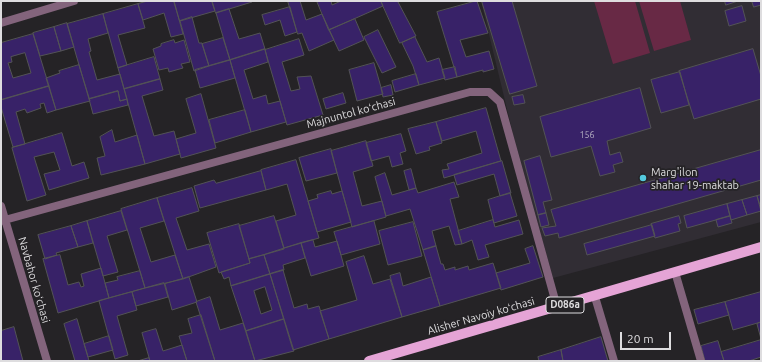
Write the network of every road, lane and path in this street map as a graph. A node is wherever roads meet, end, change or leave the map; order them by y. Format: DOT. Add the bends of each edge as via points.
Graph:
graph roads {
  1 [pos="74,1"];
  2 [pos="1,23"];
  3 [pos="1,206"];
  4 [pos="3,221"];
  5 [pos="761,249"];
  6 [pos="675,272"];
  7 [pos="595,297"];
  8 [pos="557,307"];
  9 [pos="47,361"];
  10 [pos="369,361"];
  11 [pos="614,361"];
  12 [pos="701,361"];
  1 -- 2 [label="street"];
  3 -- 4 [label="street, Navbahor koʻchasi"];
  4 -- 8 [label="street, Majnuntol koʻchasi" via="470,92 488,92 500,102"];
  4 -- 9 [label="street, Navbahor koʻchasi"];
  5 -- 6 [label="main road, Alisher Navoiy koʻchasi / D086a"];
  6 -- 7 [label="main road, Alisher Navoiy koʻchasi / D086a"];
  6 -- 12 [label="street"];
  7 -- 8 [label="main road, Alisher Navoiy koʻchasi / D086a"];
  7 -- 11 [label="street"];
  8 -- 10 [label="main road, Alisher Navoiy koʻchasi / D086a"];
}
